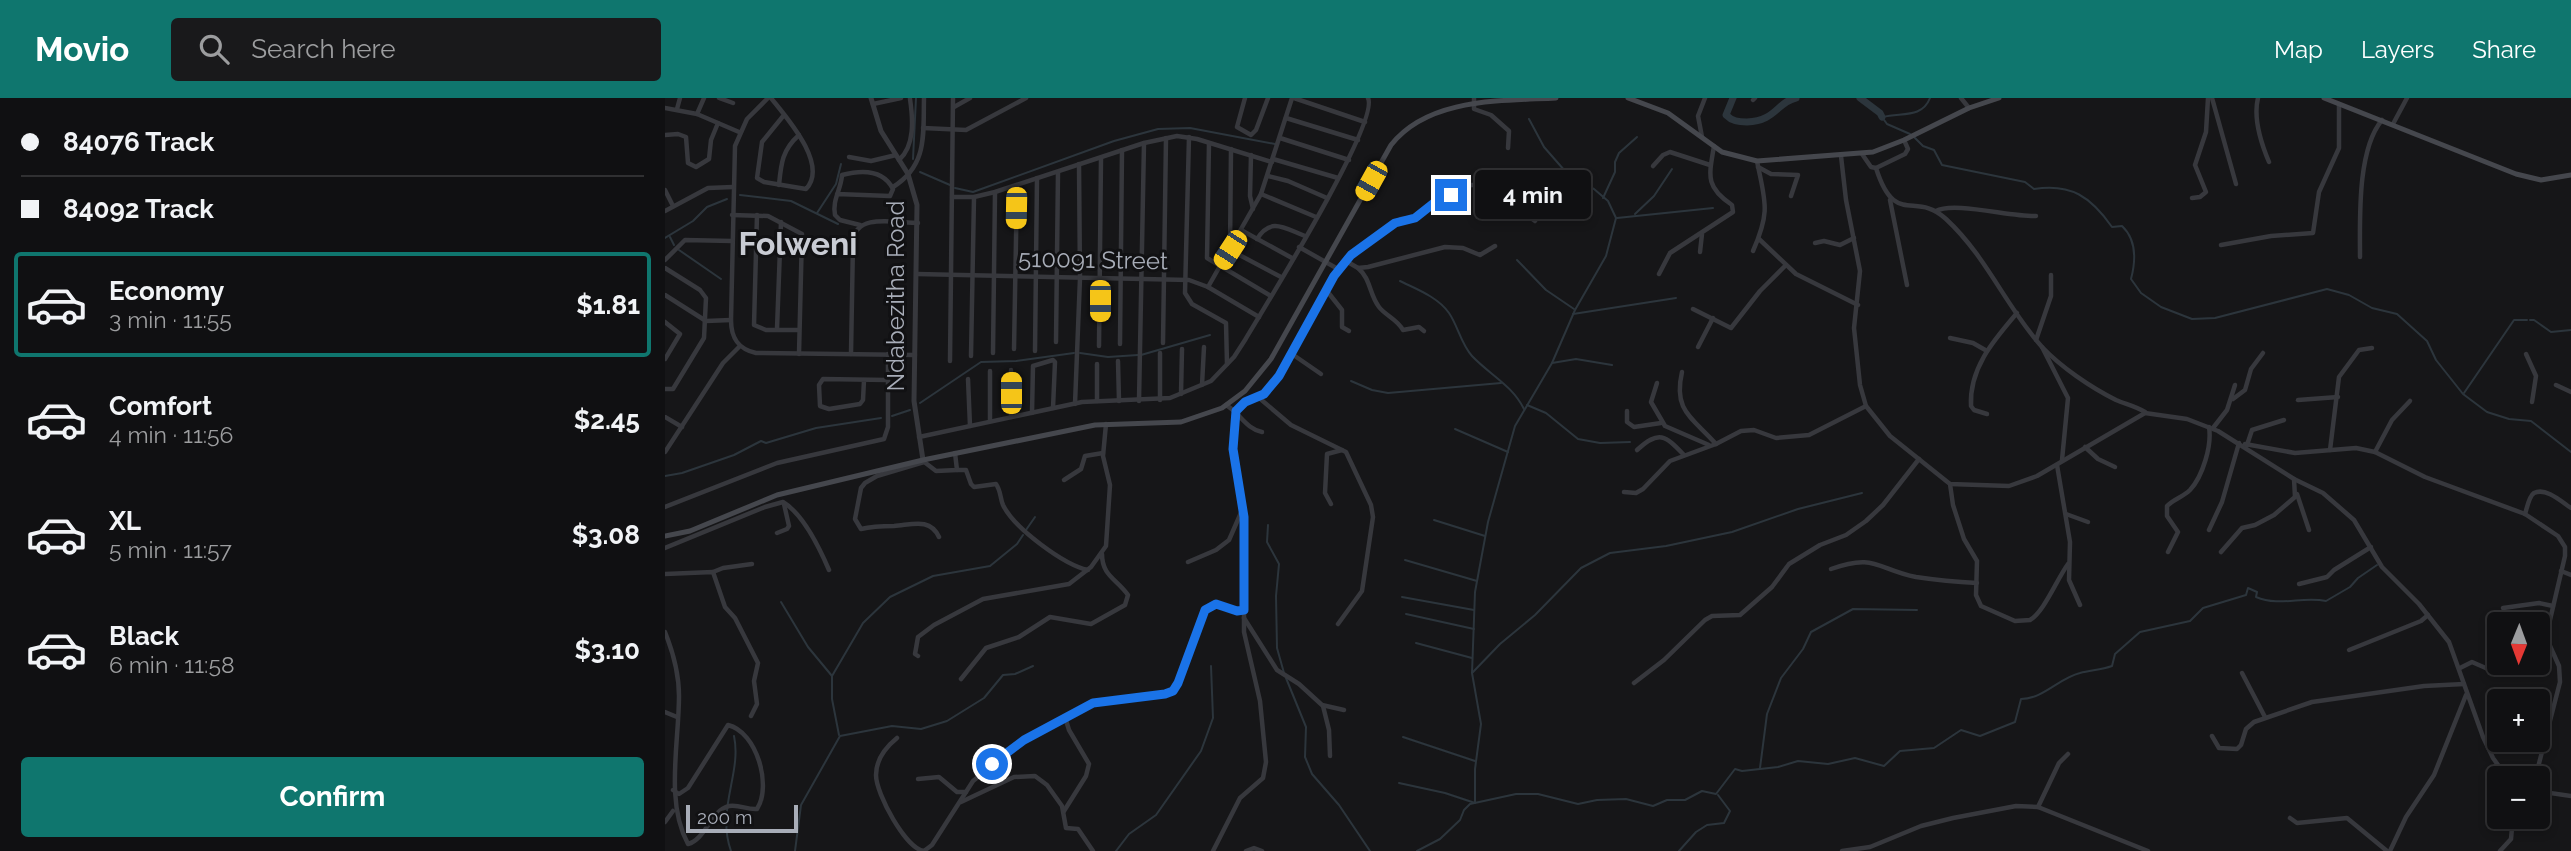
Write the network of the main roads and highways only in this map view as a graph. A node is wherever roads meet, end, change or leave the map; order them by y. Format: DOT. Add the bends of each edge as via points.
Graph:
graph roads {
  1 [pos="1556,98"];
  2 [pos="1628,98"];
  3 [pos="1999,98"];
  4 [pos="2324,98"];
  5 [pos="1534,99"];
  6 [pos="1474,100"];
  7 [pos="2342,102"];
  8 [pos="2571,175"];
  9 [pos="665,536"];
  1 -- 5 [label="main road"];
  2 -- 3 [label="main road" via="1660,109 1714,146 1757,164 1886,148"];
  4 -- 7 [label="main road"];
  5 -- 6 [label="main road"];
  6 -- 9 [label="main road" via="1434,109 1402,131 1271,359 1252,384 1226,405 1193,420 1106,424 955,453 778,495 690,531"];
  7 -- 8 [label="main road" via="2516,174 2541,180"];
}
